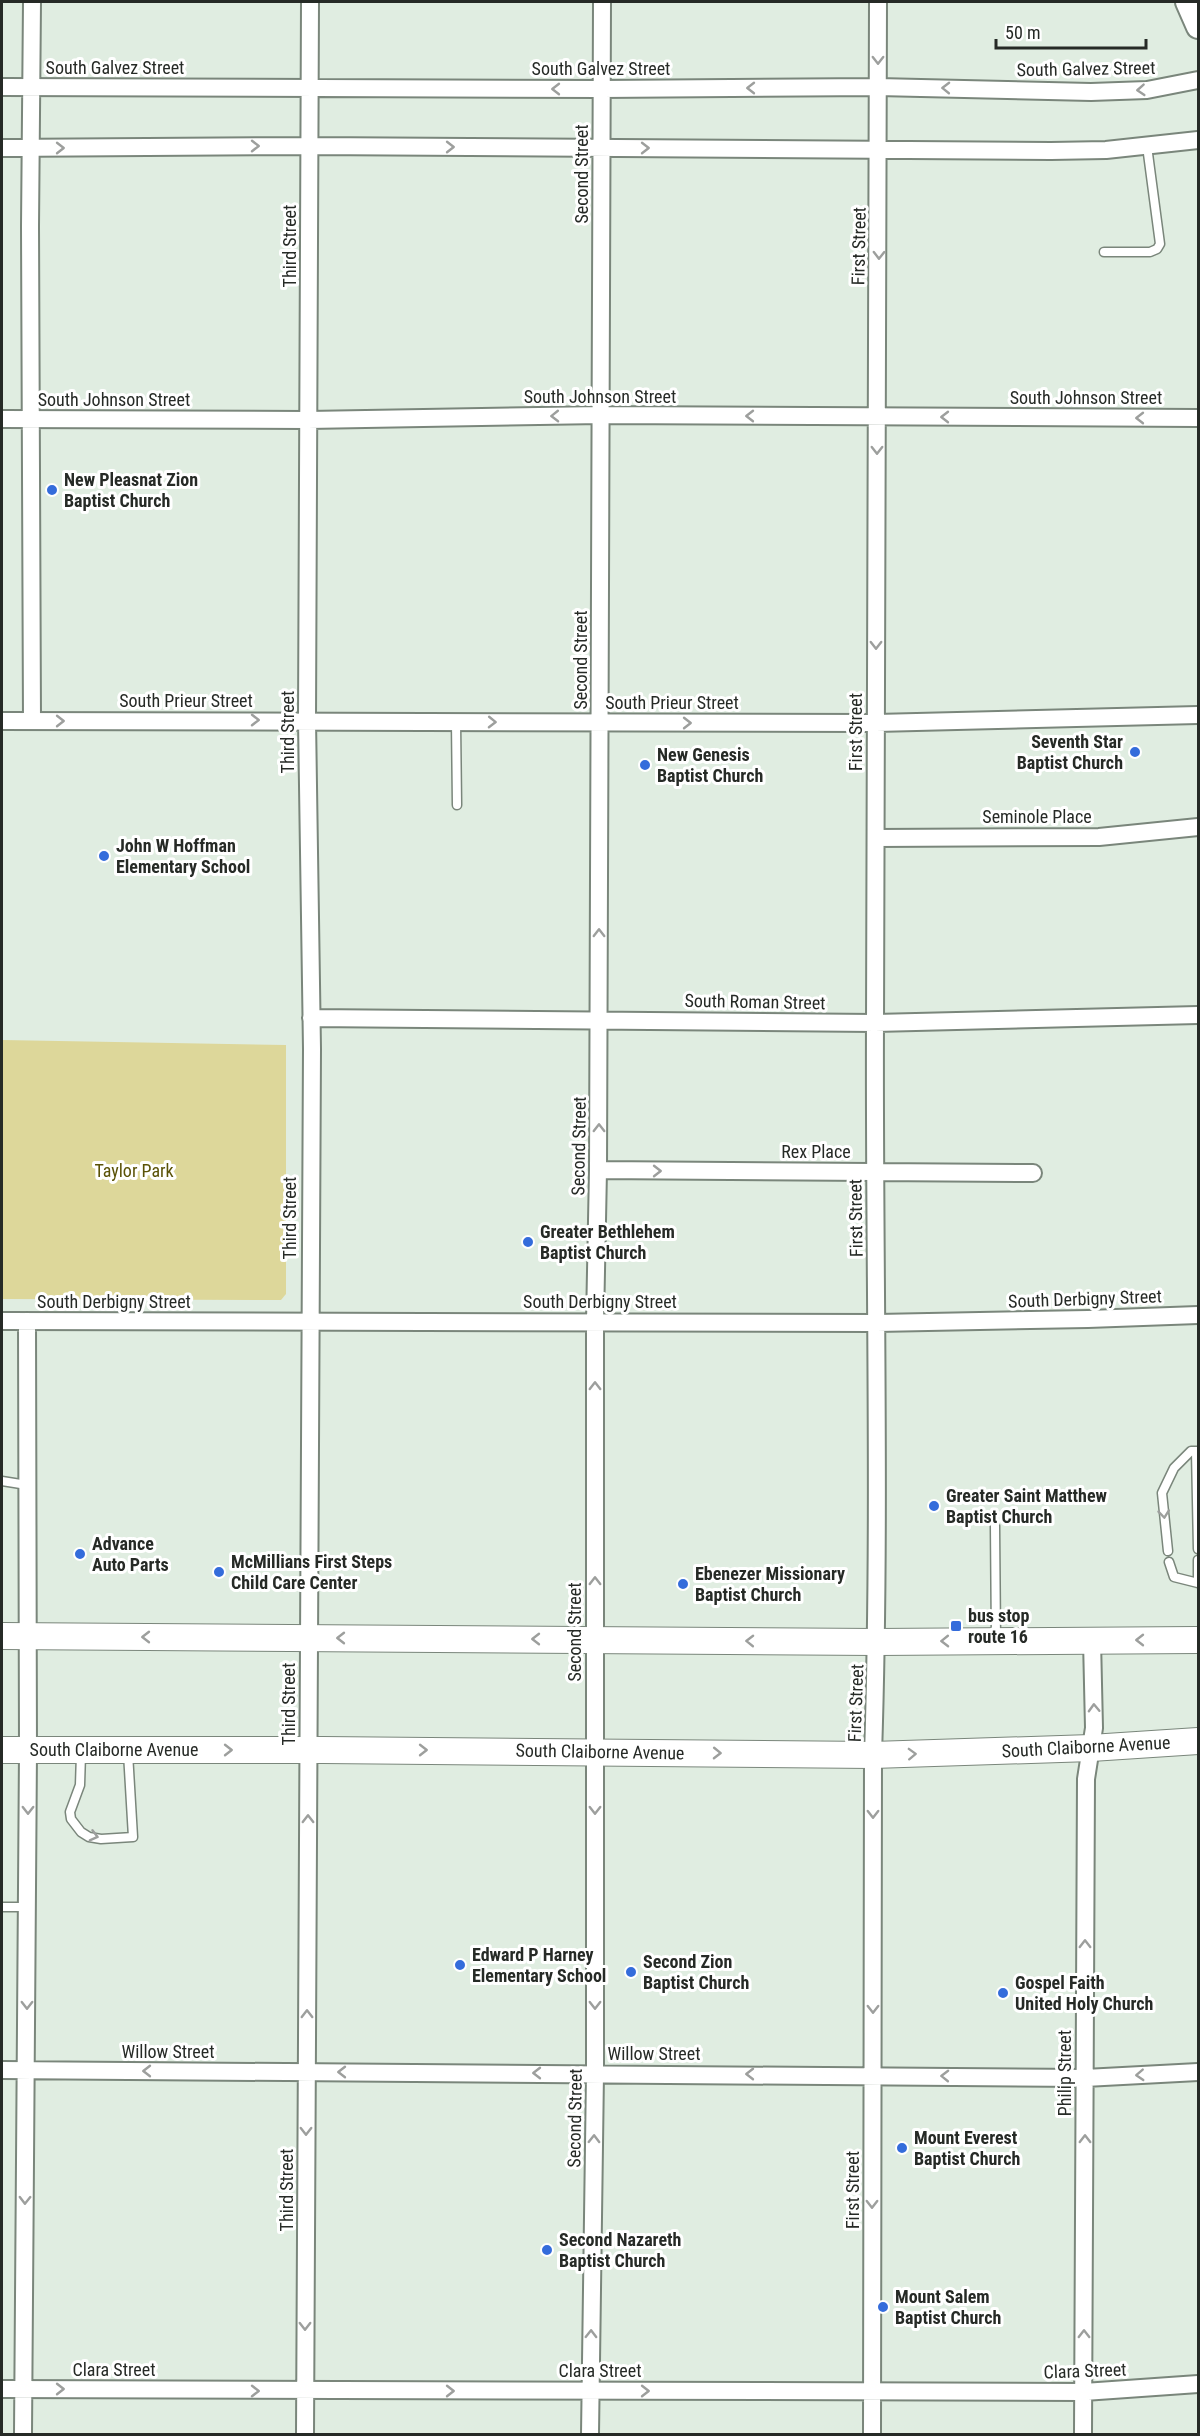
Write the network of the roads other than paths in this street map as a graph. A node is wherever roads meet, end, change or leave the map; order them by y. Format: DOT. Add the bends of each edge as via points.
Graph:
graph roads {
  1 [pos="32,2"];
  2 [pos="310,2"];
  3 [pos="602,2"];
  4 [pos="878,2"];
  5 [pos="1187,2"];
  6 [pos="1198,27"];
  7 [pos="1198,80"];
  8 [pos="2,87"];
  9 [pos="32,87"];
  10 [pos="878,87"];
  11 [pos="310,88"];
  12 [pos="602,89"];
  13 [pos="1198,140"];
  14 [pos="310,146"];
  15 [pos="1147,146"];
  16 [pos="602,147"];
  17 [pos="2,148"];
  18 [pos="31,148"];
  19 [pos="880,148"];
  20 [pos="1104,252"];
  21 [pos="601,416"];
  22 [pos="877,416"];
  23 [pos="1198,418"];
  24 [pos="2,419"];
  25 [pos="30,419"];
  26 [pos="308,420"];
  27 [pos="1198,715"];
  28 [pos="307,720"];
  29 [pos="2,721"];
  30 [pos="32,721"];
  31 [pos="456,722"];
  32 [pos="600,723"];
  33 [pos="876,723"];
  34 [pos="457,805"];
  35 [pos="1198,827"];
  36 [pos="876,838"];
  37 [pos="1198,1015"];
  38 [pos="311,1018"];
  39 [pos="599,1019"];
  40 [pos="875,1023"];
  41 [pos="598,1170"];
  42 [pos="875,1172"];
  43 [pos="1033,1173"];
  44 [pos="1198,1314"];
  45 [pos="2,1321"];
  46 [pos="27,1321"];
  47 [pos="310,1321"];
  48 [pos="595,1322"];
  49 [pos="876,1323"];
  50 [pos="1197,1451"];
  51 [pos="2,1480"];
  52 [pos="27,1485"];
  53 [pos="995,1526"];
  54 [pos="1197,1549"];
  55 [pos="1168,1551"];
  56 [pos="1198,1560"];
  57 [pos="1169,1562"];
  58 [pos="1198,1583"];
  59 [pos="2,1636"];
  60 [pos="27,1636"];
  61 [pos="308,1638"];
  62 [pos="594,1639"];
  63 [pos="996,1640"];
  64 [pos="1092,1640"];
  65 [pos="1198,1640"];
  66 [pos="877,1642"];
  67 [pos="1198,1742"];
  68 [pos="1091,1748"];
  69 [pos="2,1750"];
  70 [pos="128,1750"];
  71 [pos="309,1750"];
  72 [pos="28,1751"];
  73 [pos="81,1751"];
  74 [pos="596,1752"];
  75 [pos="873,1755"];
  76 [pos="2,1907"];
  77 [pos="27,1907"];
  78 [pos="2,2070"];
  79 [pos="26,2070"];
  80 [pos="307,2072"];
  81 [pos="1198,2072"];
  82 [pos="595,2073"];
  83 [pos="873,2075"];
  84 [pos="1085,2078"];
  85 [pos="1198,2384"];
  86 [pos="2,2389"];
  87 [pos="23,2389"];
  88 [pos="590,2390"];
  89 [pos="305,2391"];
  90 [pos="872,2391"];
  91 [pos="1084,2392"];
  92 [pos="23,2434"];
  93 [pos="305,2434"];
  94 [pos="590,2434"];
  95 [pos="872,2434"];
  96 [pos="1083,2434"];
  1 -- 9 [label="street"];
  2 -- 11 [label="street, Third Street"];
  3 -- 12 [label="street, Second Street"];
  4 -- 10 [label="street, First Street, one-way"];
  5 -- 6 [label="street"];
  7 -- 10 [label="street, South Galvez Street, one-way" via="1148,90 1091,92"];
  8 -- 9 [label="street, South Galvez Street"];
  9 -- 11 [label="street, South Galvez Street"];
  9 -- 18 [label="street"];
  10 -- 12 [label="street, South Galvez Street, one-way"];
  10 -- 19 [label="street, First Street"];
  12 -- 11 [label="street, South Galvez Street, one-way"];
  11 -- 14 [label="street, Third Street"];
  12 -- 16 [label="street, Second Street"];
  13 -- 15 [label="street"];
  14 -- 16 [label="street, one-way"];
  18 -- 14 [label="street, one-way"];
  14 -- 26 [label="street, Third Street"];
  15 -- 19 [label="street" via="1052,152"];
  15 -- 20 [label="lane" via="1160,244 1150,252"];
  16 -- 19 [label="street, one-way"];
  16 -- 21 [label="street, Second Street"];
  17 -- 18 [label="street"];
  18 -- 25 [label="street"];
  19 -- 22 [label="street, First Street, one-way"];
  22 -- 21 [label="street, South Johnson Street, one-way"];
  21 -- 26 [label="street, South Johnson Street, one-way"];
  21 -- 32 [label="street, Second Street"];
  23 -- 22 [label="street, South Johnson Street, one-way"];
  22 -- 33 [label="street, First Street, one-way"];
  24 -- 25 [label="street, South Johnson Street"];
  25 -- 26 [label="street, South Johnson Street"];
  25 -- 30 [label="street"];
  26 -- 28 [label="street, Third Street"];
  27 -- 33 [label="street, South Prieur Street"];
  30 -- 28 [label="street, South Prieur Street, one-way"];
  28 -- 31 [label="street, South Prieur Street"];
  28 -- 38 [label="street, Third Street"];
  29 -- 30 [label="street, South Prieur Street"];
  31 -- 32 [label="street, South Prieur Street, one-way"];
  31 -- 34 [label="lane"];
  32 -- 33 [label="street, South Prieur Street, one-way"];
  39 -- 32 [label="street, Second Street, one-way"];
  33 -- 36 [label="street, First Street"];
  35 -- 36 [label="street, Seminole Place" via="1099,837"];
  36 -- 40 [label="street, First Street"];
  37 -- 40 [label="street, South Roman Street"];
  38 -- 39 [label="street, South Roman Street"];
  38 -- 47 [label="street, Third Street"];
  39 -- 40 [label="street, South Roman Street"];
  41 -- 39 [label="street, Second Street, one-way"];
  40 -- 42 [label="street, First Street"];
  41 -- 42 [label="street, Rex Place, one-way"];
  41 -- 48 [label="street, Second Street"];
  42 -- 43 [label="street, Rex Place"];
  42 -- 49 [label="street, First Street"];
  44 -- 49 [label="street, South Derbigny Street"];
  45 -- 46 [label="street, South Derbigny Street"];
  46 -- 47 [label="street, South Derbigny Street"];
  46 -- 52 [label="street"];
  47 -- 48 [label="street, South Derbigny Street"];
  47 -- 61 [label="street, Third Street"];
  48 -- 49 [label="street, South Derbigny Street"];
  62 -- 48 [label="street, Second Street, one-way"];
  49 -- 66 [label="street, First Street"];
  50 -- 54 [label="lane"];
  50 -- 55 [label="lane, one-way" via="1191,1451 1174,1468 1161,1493"];
  51 -- 52 [label="lane"];
  52 -- 60 [label="street"];
  53 -- 63 [label="lane"];
  56 -- 58 [label="lane"];
  57 -- 58 [label="lane" via="1174,1577"];
  59 -- 60 [label="main road"];
  61 -- 60 [label="main road, one-way"];
  60 -- 72 [label="street"];
  62 -- 61 [label="main road, one-way"];
  61 -- 71 [label="street, Third Street"];
  66 -- 62 [label="main road, one-way"];
  62 -- 74 [label="street, Second Street"];
  63 -- 64 [label="main road"];
  63 -- 66 [label="main road, one-way"];
  65 -- 64 [label="main road, one-way"];
  68 -- 64 [label="street, Philip Street, one-way"];
  66 -- 75 [label="street, First Street"];
  67 -- 68 [label="main road, South Claiborne Avenue"];
  75 -- 68 [label="main road, South Claiborne Avenue, one-way"];
  84 -- 68 [label="street, Philip Street, one-way" via="1086,1776"];
  69 -- 72 [label="main road, South Claiborne Avenue"];
  70 -- 71 [label="main road, South Claiborne Avenue, one-way"];
  70 -- 73 [label="main road, South Claiborne Avenue"];
  73 -- 70 [label="lane, one-way" via="80,1785 71,1819 81,1832 101,1839 133,1837"];
  71 -- 74 [label="main road, South Claiborne Avenue, one-way"];
  80 -- 71 [label="street, Third Street, one-way"];
  72 -- 73 [label="main road, South Claiborne Avenue"];
  72 -- 77 [label="street, one-way"];
  74 -- 75 [label="main road, South Claiborne Avenue, one-way"];
  74 -- 82 [label="street, Second Street, one-way"];
  75 -- 83 [label="street, First Street, one-way"];
  76 -- 77 [label="lane"];
  77 -- 79 [label="street, one-way"];
  78 -- 79 [label="street, Willow Street"];
  80 -- 79 [label="street, Willow Street, one-way"];
  79 -- 87 [label="street, one-way"];
  82 -- 80 [label="street, Willow Street, one-way"];
  80 -- 89 [label="street, Third Street, one-way"];
  81 -- 84 [label="street, Willow Street, one-way"];
  83 -- 82 [label="street, Willow Street, one-way"];
  88 -- 82 [label="street, Second Street, one-way"];
  84 -- 83 [label="street, Willow Street, one-way"];
  83 -- 90 [label="street, First Street, one-way"];
  91 -- 84 [label="street, Philip Street, one-way"];
  85 -- 91 [label="street, Clara Street"];
  86 -- 87 [label="street, Clara Street"];
  87 -- 89 [label="street, Clara Street, one-way"];
  87 -- 92 [label="street"];
  89 -- 88 [label="street, Clara Street, one-way"];
  88 -- 90 [label="street, Clara Street, one-way"];
  88 -- 94 [label="street, Second Street"];
  89 -- 93 [label="street, Third Street"];
  90 -- 91 [label="street, Clara Street"];
  90 -- 95 [label="street, First Street"];
  91 -- 96 [label="street, Philip Street"];
}
